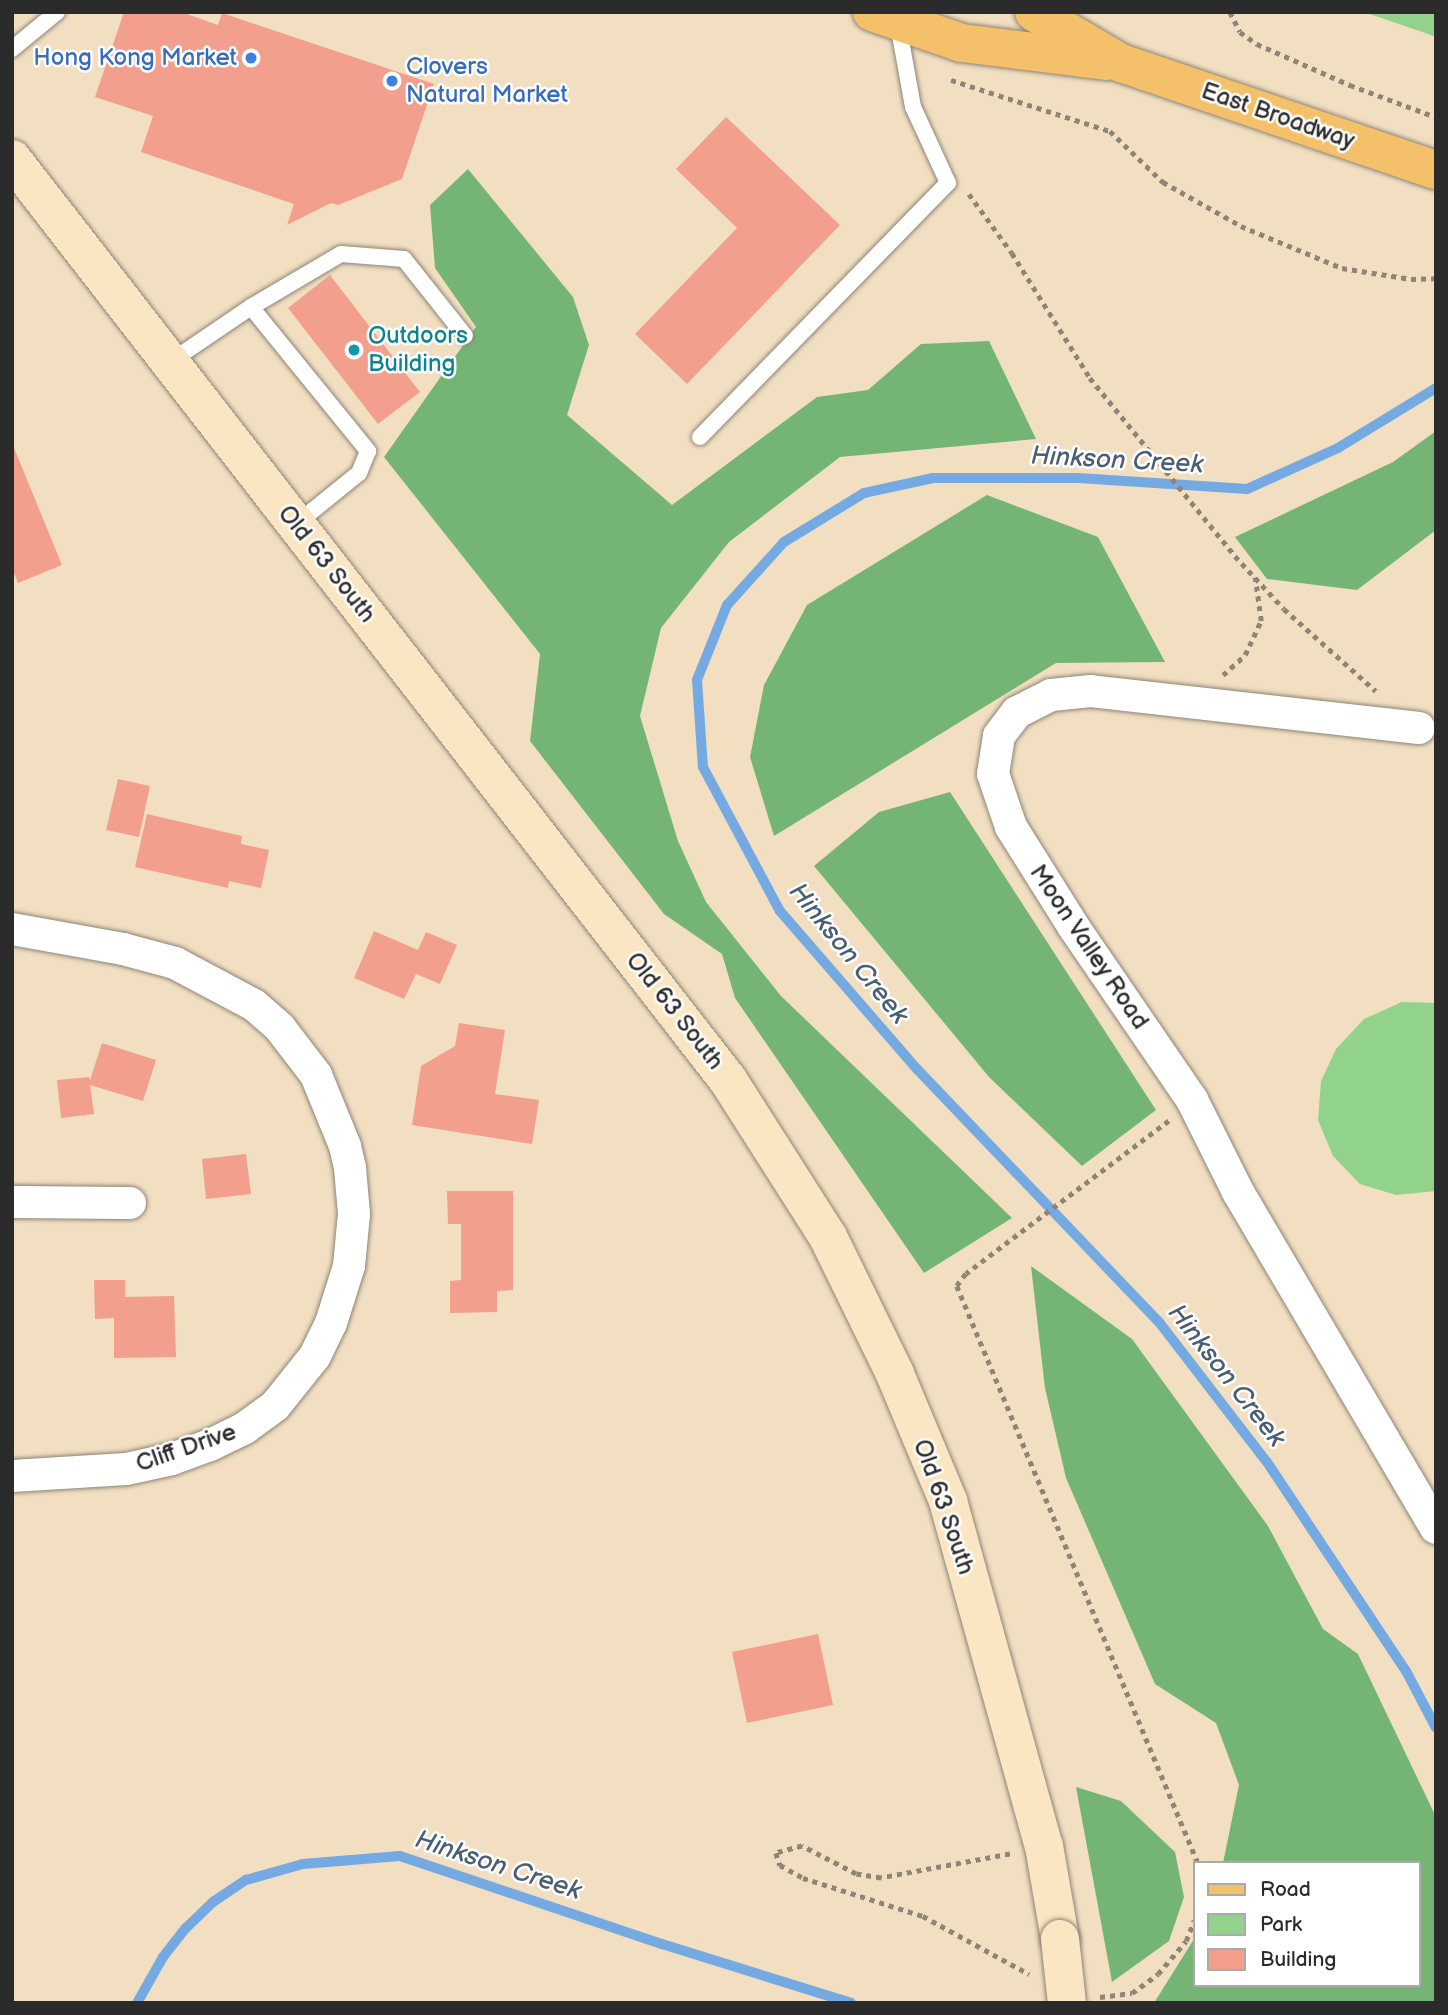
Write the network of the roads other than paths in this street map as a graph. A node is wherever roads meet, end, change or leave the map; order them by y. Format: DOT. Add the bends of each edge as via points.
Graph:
graph roads {
  1 [pos="57,12"];
  2 [pos="1034,12"];
  3 [pos="885,17"];
  4 [pos="14,44"];
  5 [pos="1121,63"];
  6 [pos="12,159"];
  7 [pos="1436,170"];
  8 [pos="251,307"];
  9 [pos="465,336"];
  10 [pos="170,362"];
  11 [pos="700,437"];
  12 [pos="296,524"];
  13 [pos="1419,728"];
  14 [pos="12,929"];
  15 [pos="12,1202"];
  16 [pos="130,1203"];
  17 [pos="12,1476"];
  18 [pos="1436,1528"];
  19 [pos="1066,1993"];
  1 -- 4 [label="lane"];
  2 -- 5 [label="main road, East Broadway"];
  3 -- 5 [label="main road, East Broadway" via="962,43"];
  3 -- 11 [label="lane" via="906,65 913,107 948,183"];
  5 -- 7 [label="main road, East Broadway"];
  6 -- 10 [label="main road, Old 63 South"];
  8 -- 9 [label="lane" via="341,254 404,259"];
  8 -- 10 [label="lane"];
  8 -- 12 [label="lane" via="368,451 359,473"];
  10 -- 12 [label="main road, Old 63 South"];
  12 -- 19 [label="main road, Old 63 South, bridge" via="728,1080 828,1237 895,1374 947,1501 1044,1846"];
  13 -- 18 [label="street, Moon Valley Road" via="1091,691 1051,695 1017,712 999,736 993,774 1011,827 1192,1100 1238,1192"];
  14 -- 17 [label="street, Cliff Drive" via="175,963 254,1005 280,1028 316,1074 345,1146 354,1214 349,1266 331,1323 316,1356 275,1406 245,1428 172,1459 126,1469"];
  15 -- 16 [label="street"];
}
